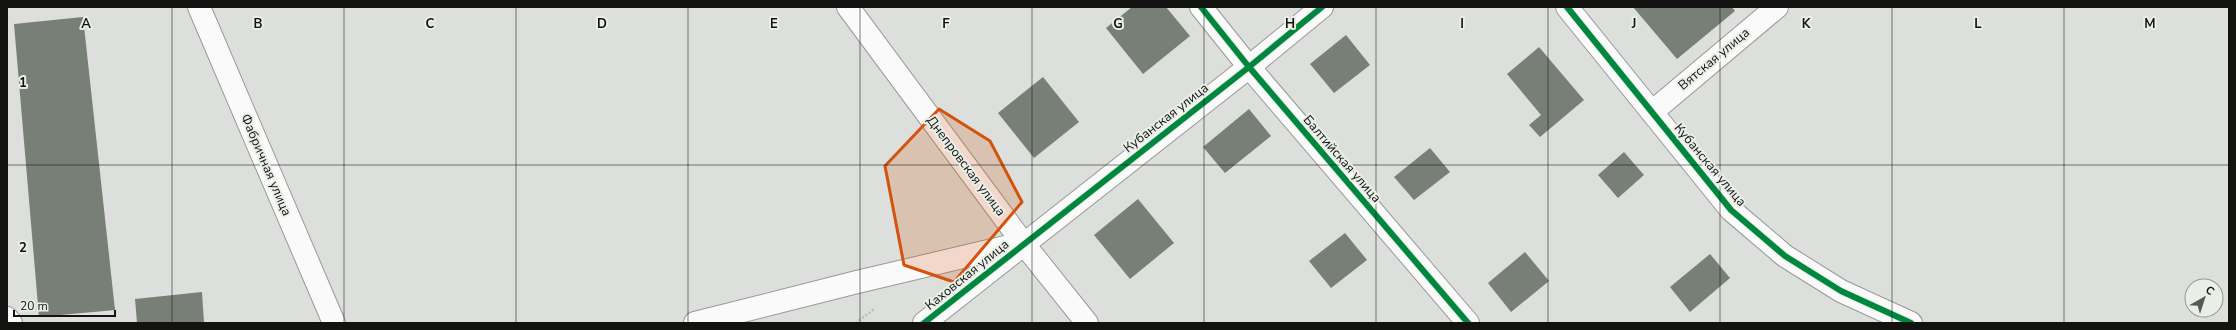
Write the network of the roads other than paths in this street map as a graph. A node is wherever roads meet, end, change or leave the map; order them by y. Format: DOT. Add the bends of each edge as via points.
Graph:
graph roads {
  1 [pos="199,7"];
  2 [pos="848,7"];
  3 [pos="1201,7"];
  4 [pos="1322,7"];
  5 [pos="1568,7"];
  6 [pos="1777,7"];
  7 [pos="1249,67"];
  8 [pos="1652,112"];
  9 [pos="1023,243"];
  10 [pos="7,318"];
  11 [pos="337,322"];
  12 [pos="11,323"];
  13 [pos="695,323"];
  14 [pos="924,323"];
  15 [pos="1087,323"];
  16 [pos="1468,323"];
  17 [pos="1911,323"];
  1 -- 11 [label="street, Фабричная улица"];
  2 -- 9 [label="street, Днепровская улица"];
  3 -- 7 [label="street, Балтийская улица"];
  4 -- 7 [label="street, Кубанская улица"];
  5 -- 8 [label="street, Кубанская улица"];
  6 -- 8 [label="street, Вятская улица"];
  7 -- 9 [label="street, Кубанская улица"];
  7 -- 16 [label="street, Балтийская улица"];
  8 -- 17 [label="street, Кубанская улица" via="1731,210 1785,256 1841,291"];
  9 -- 13 [label="street"];
  9 -- 14 [label="street, Каховская улица"];
  9 -- 15 [label="street, Днепровская улица"];
  10 -- 12 [label="street"];
}
